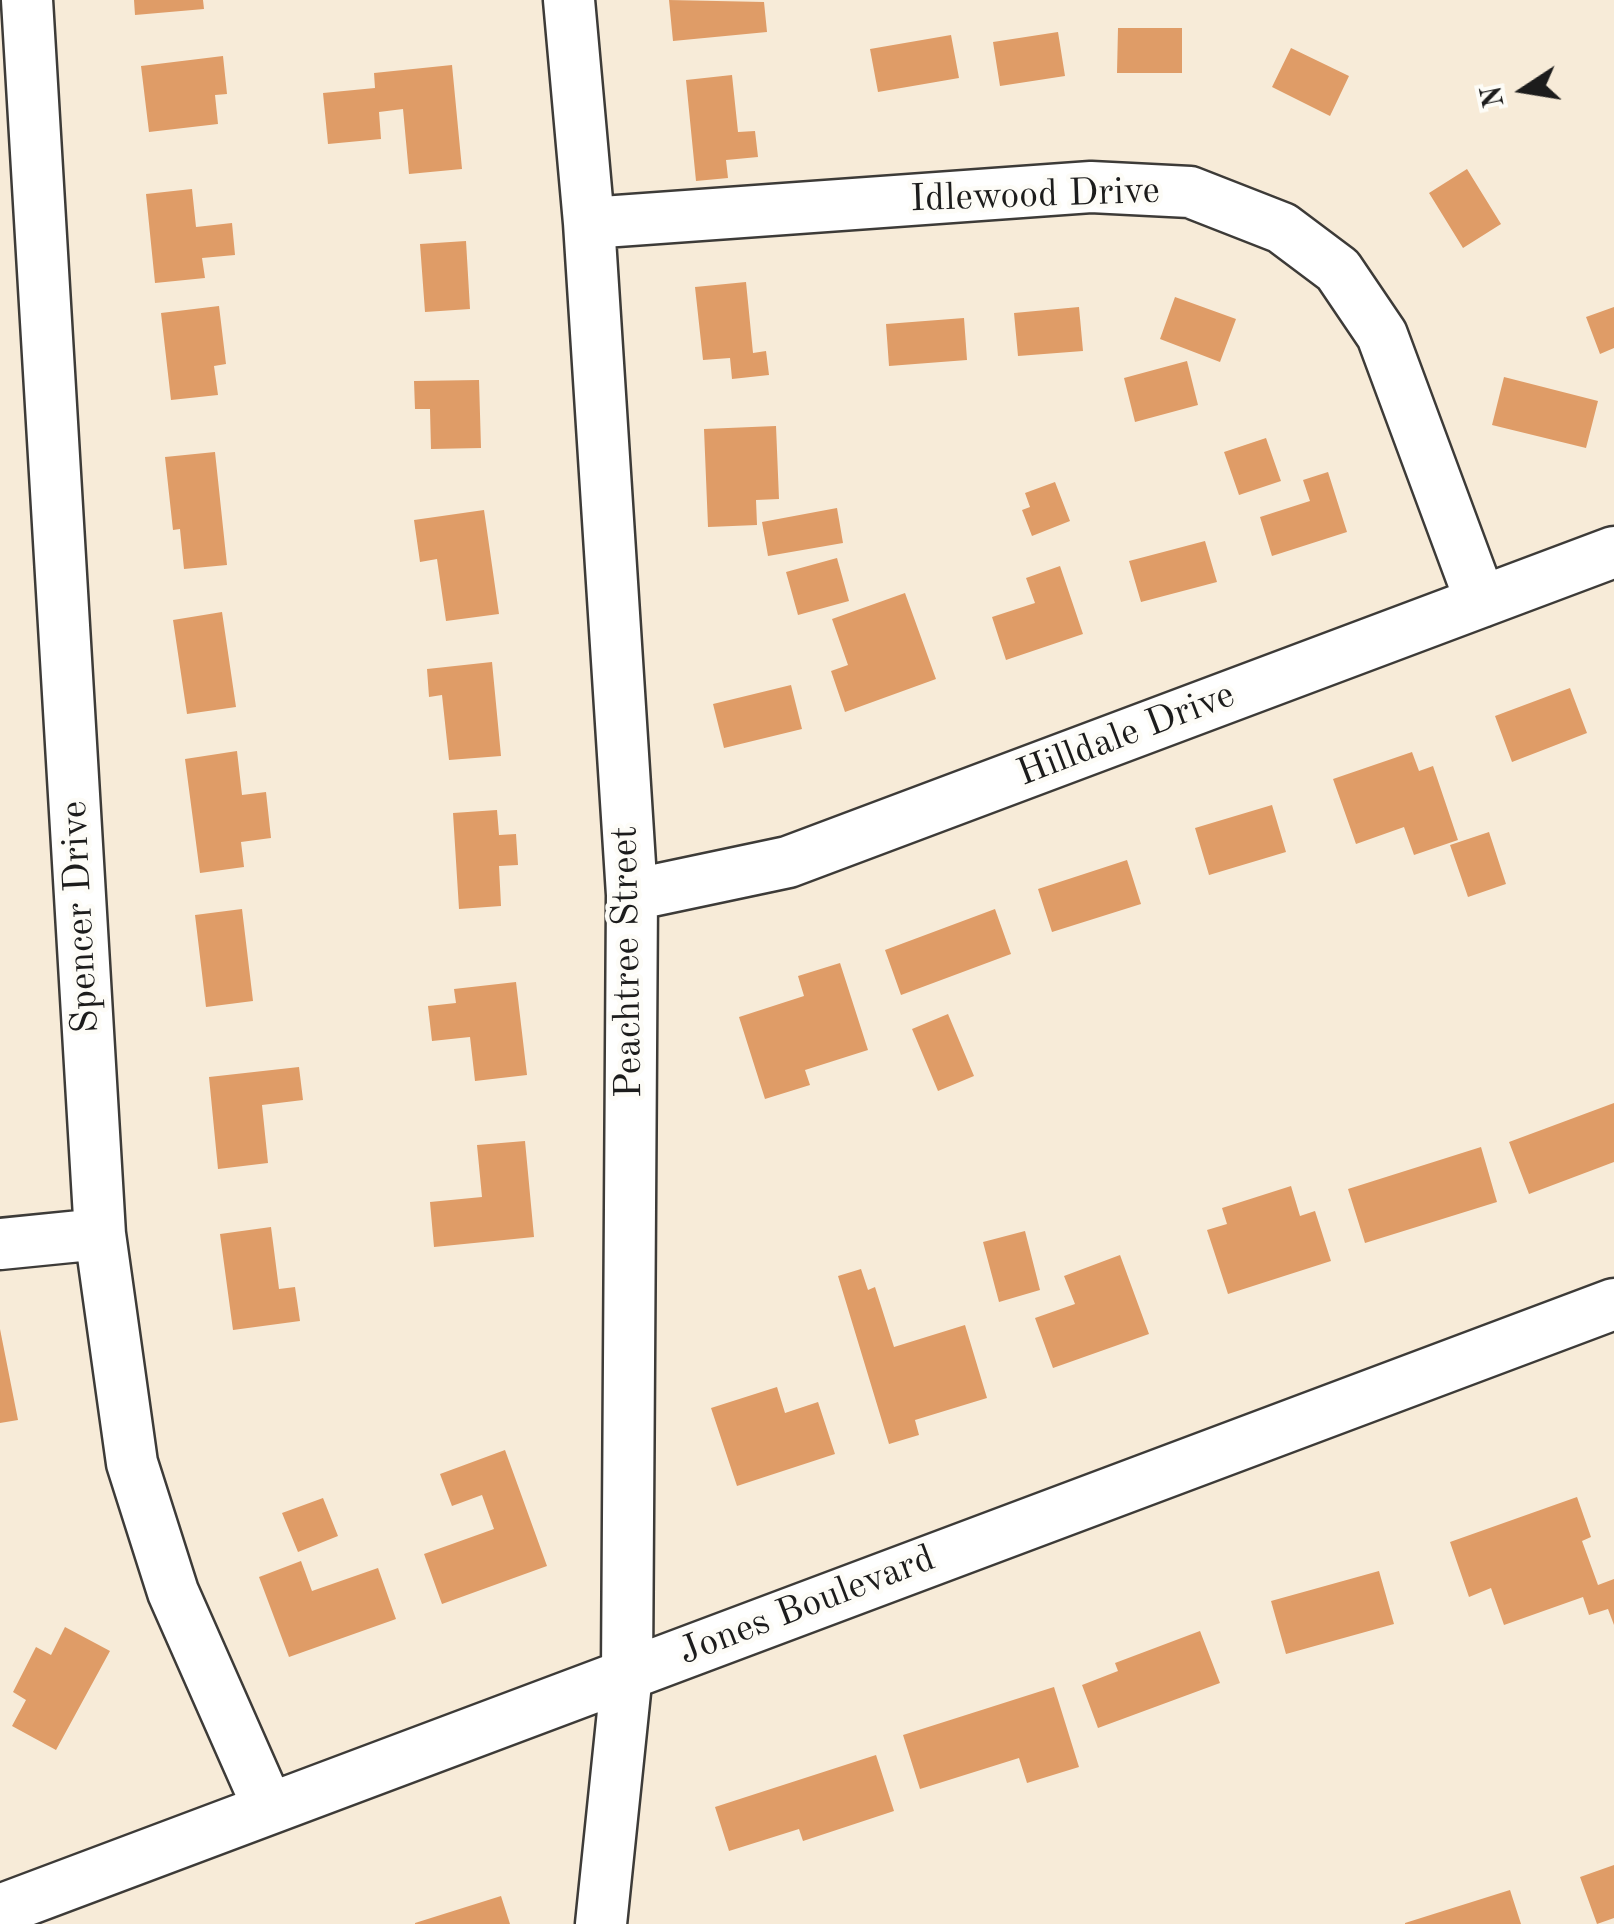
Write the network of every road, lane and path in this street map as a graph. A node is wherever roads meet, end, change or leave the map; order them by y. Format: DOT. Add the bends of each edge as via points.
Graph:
graph roads {
  1 [pos="27,0"];
  2 [pos="569,0"];
  3 [pos="589,223"];
  4 [pos="1614,552"];
  5 [pos="1481,602"];
  6 [pos="632,895"];
  7 [pos="100,1234"];
  8 [pos="0,1244"];
  9 [pos="1614,1304"];
  10 [pos="628,1673"];
  11 [pos="268,1807"];
  12 [pos="0,1910"];
  13 [pos="601,1924"];
  1 -- 7 [label="street, Spencer Drive"];
  2 -- 3 [label="street, Peachtree Street"];
  3 -- 5 [label="street, Idlewood Drive" via="1091,187 1190,192 1282,228 1338,270 1382,335"];
  3 -- 6 [label="street, Peachtree Street"];
  4 -- 5 [label="street, Hilldale Drive"];
  5 -- 6 [label="street, Hilldale Drive" via="788,862"];
  6 -- 10 [label="street, Peachtree Street"];
  7 -- 8 [label="street"];
  7 -- 11 [label="street, Spencer Drive" via="132,1463 173,1592"];
  9 -- 10 [label="street, Jones Boulevard"];
  10 -- 11 [label="street, Jones Boulevard"];
  10 -- 13 [label="street, Peachtree Street"];
  11 -- 12 [label="street, Jones Boulevard"];
}
